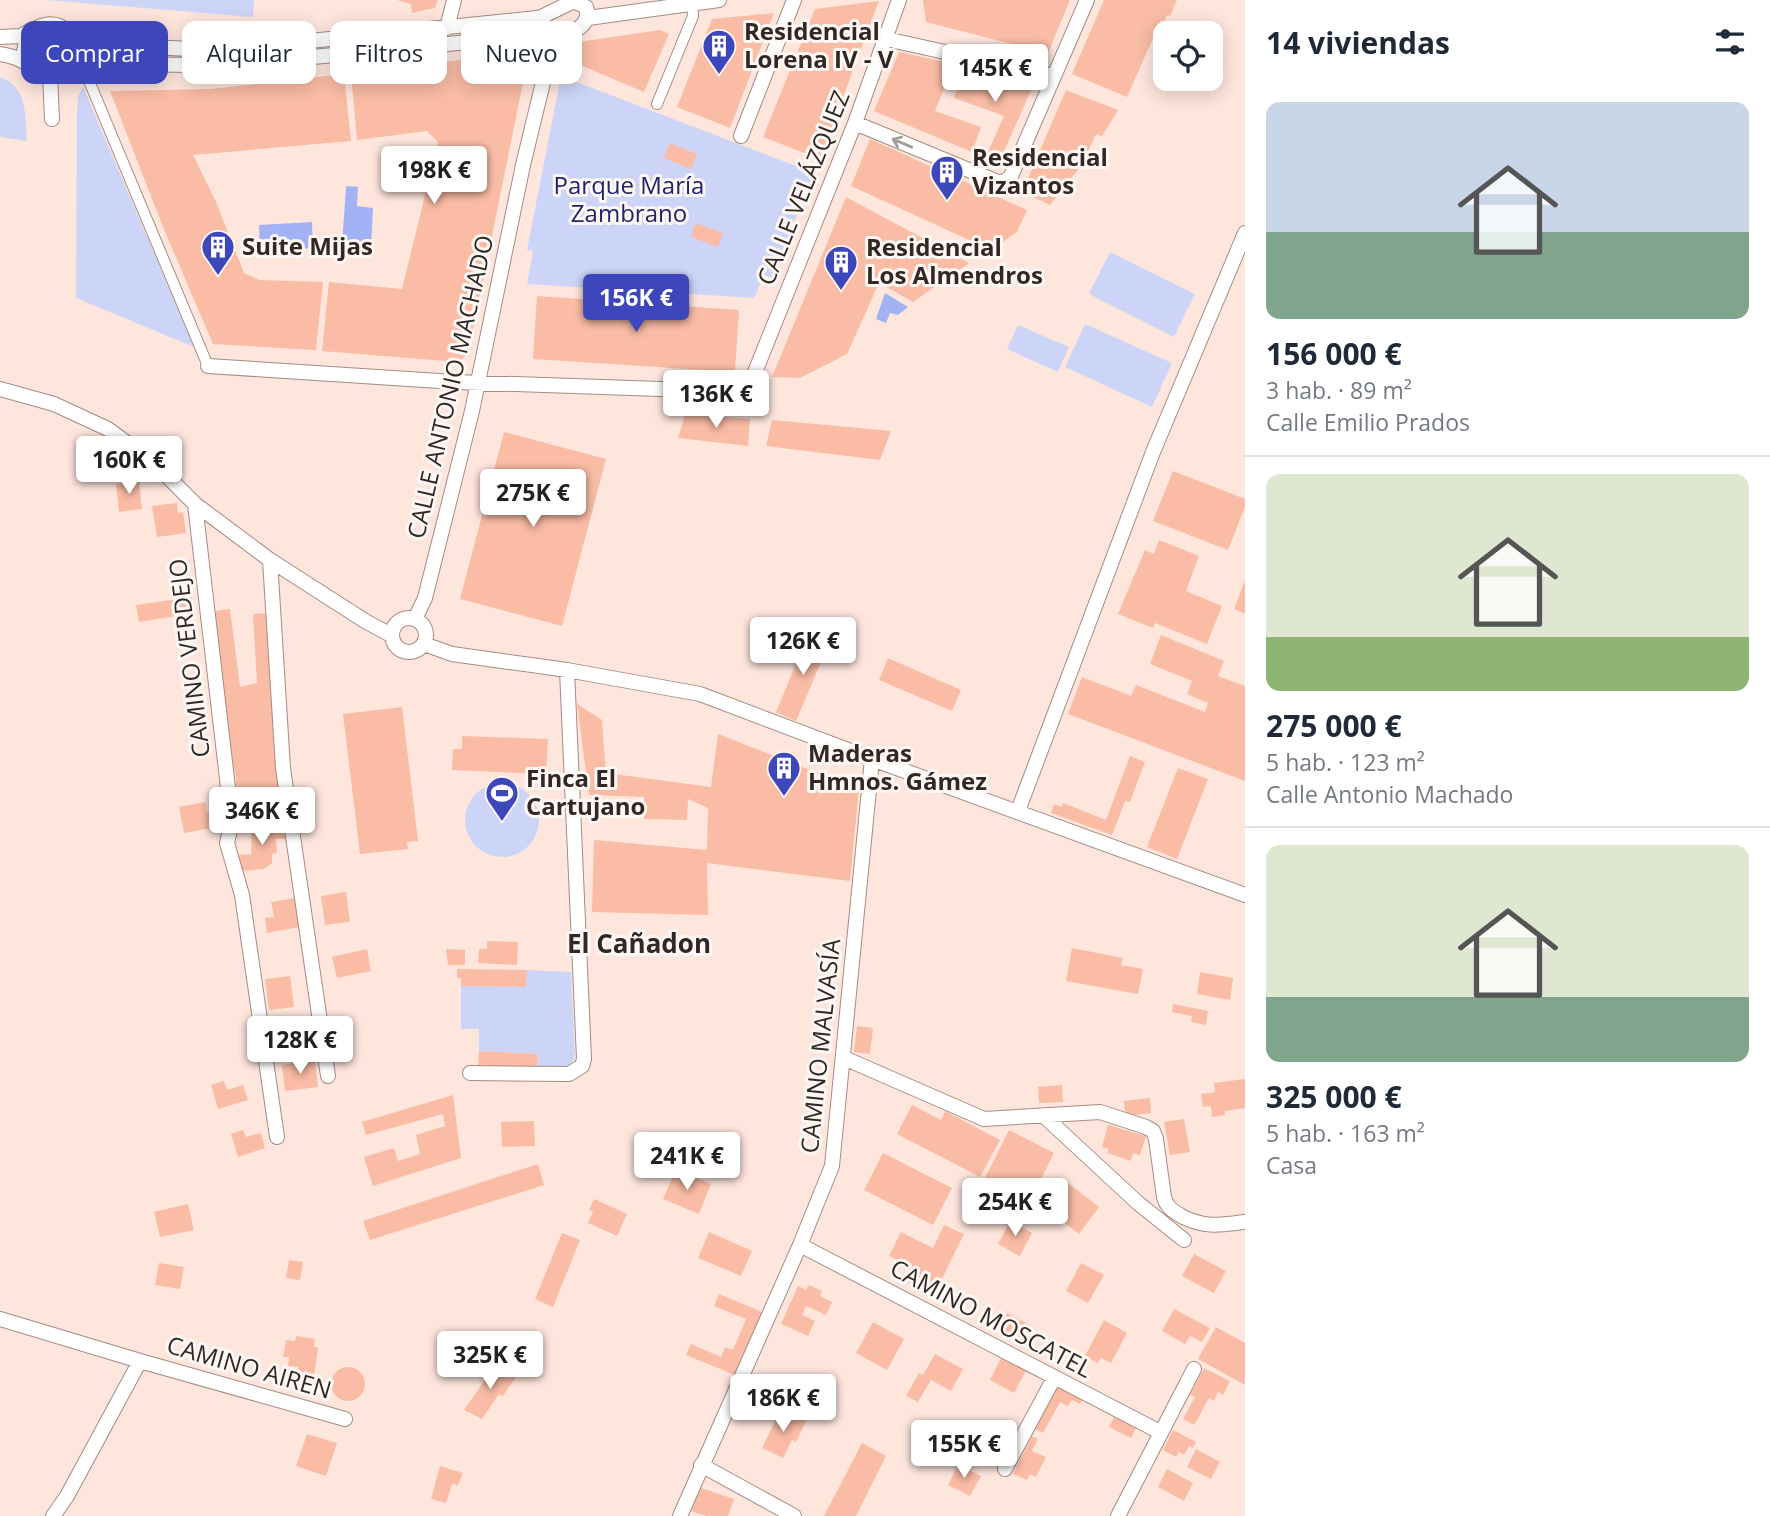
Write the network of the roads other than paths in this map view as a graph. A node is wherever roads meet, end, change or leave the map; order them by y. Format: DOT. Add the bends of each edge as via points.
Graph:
graph roads {
  1 [pos="454,0"];
  2 [pos="719,0"];
  3 [pos="794,0"];
  4 [pos="899,0"];
  5 [pos="1087,0"];
  6 [pos="568,1"];
  7 [pos="692,1"];
  8 [pos="537,18"];
  9 [pos="588,18"];
  10 [pos="533,21"];
  11 [pos="582,27"];
  12 [pos="447,28"];
  13 [pos="21,36"];
  14 [pos="0,37"];
  15 [pos="330,39"];
  16 [pos="886,39"];
  17 [pos="461,42"];
  18 [pos="168,48"];
  19 [pos="0,54"];
  20 [pos="21,59"];
  21 [pos="168,65"];
  22 [pos="1055,76"];
  23 [pos="55,84"];
  24 [pos="90,84"];
  25 [pos="542,84"];
  26 [pos="657,104"];
  27 [pos="52,119"];
  28 [pos="855,123"];
  29 [pos="741,136"];
  30 [pos="1245,233"];
  31 [pos="208,366"];
  32 [pos="478,383"];
  33 [pos="0,389"];
  34 [pos="195,504"];
  35 [pos="270,559"];
  36 [pos="415,619"];
  37 [pos="391,635"];
  38 [pos="424,644"];
  39 [pos="567,670"];
  40 [pos="872,759"];
  41 [pos="1018,811"];
  42 [pos="1245,895"];
  43 [pos="844,1058"];
  44 [pos="470,1073"];
  45 [pos="328,1076"];
  46 [pos="1045,1117"];
  47 [pos="278,1137"];
  48 [pos="1245,1222"];
  49 [pos="1184,1240"];
  50 [pos="800,1245"];
  51 [pos="0,1319"];
  52 [pos="140,1362"];
  53 [pos="1194,1369"];
  54 [pos="1054,1378"];
  55 [pos="345,1419"];
  56 [pos="1160,1432"];
  57 [pos="701,1465"];
  58 [pos="1005,1469"];
  59 [pos="53,1516"];
  60 [pos="680,1516"];
  61 [pos="794,1516"];
  62 [pos="1118,1516"];
  1 -- 12 [label="street"];
  2 -- 7 [label="street"];
  3 -- 29 [label="street"];
  4 -- 16 [label="street, CALLE VELÁZQUEZ"];
  5 -- 22 [label="street"];
  6 -- 8 [label="street"];
  6 -- 9 [label="street" via="583,4"];
  7 -- 9 [label="street"];
  7 -- 26 [label="street" via="694,16"];
  8 -- 10 [label="street"];
  8 -- 12 [label="street"];
  9 -- 11 [label="street"];
  13 -- 14 [label="street"];
  15 -- 18 [label="street"];
  16 -- 22 [label="street"];
  16 -- 28 [label="street, CALLE VELÁZQUEZ"];
  17 -- 21 [label="street"];
  19 -- 20 [label="street"];
  22 -- 28 [label="street, one-way" via="1010,178 1000,183"];
  23 -- 27 [label="street"];
  24 -- 31 [label="street"];
  25 -- 32 [label="street, CALLE ANTONIO MACHADO"];
  28 -- 32 [label="street, CALLE VELÁZQUEZ" via="747,392"];
  30 -- 41 [label="street" via="1153,452"];
  31 -- 32 [label="street"];
  32 -- 36 [label="street, CALLE ANTONIO MACHADO" via="425,598"];
  33 -- 34 [label="street" via="54,404 108,429 155,464"];
  34 -- 35 [label="street"];
  34 -- 47 [label="street, CAMINO VERDEJO" via="232,822 227,843 242,895"];
  35 -- 37 [label="street"];
  35 -- 45 [label="street" via="283,768"];
  36 -- 37 [label="street" via="398,621"];
  36 -- 38 [label="street" via="424,627"];
  37 -- 38 [label="street" via="395,646 404,652"];
  38 -- 39 [label="street" via="452,654"];
  39 -- 40 [label="street" via="700,694"];
  39 -- 44 [label="street" via="584,1059 582,1066 569,1074"];
  40 -- 41 [label="street"];
  40 -- 43 [label="street, CAMINO MALVASÍA"];
  41 -- 42 [label="street"];
  43 -- 46 [label="street" via="984,1119"];
  43 -- 50 [label="street, CAMINO MALVASÍA" via="832,1166"];
  46 -- 48 [label="street" via="1100,1112 1146,1127 1156,1139 1164,1197 1173,1212 1212,1226"];
  46 -- 49 [label="street"];
  50 -- 54 [label="street, CAMINO MOSCATEL"];
  50 -- 57 [label="street, CAMINO MALVASÍA"];
  51 -- 52 [label="street, CAMINO AIREN"];
  52 -- 55 [label="street, CAMINO AIREN"];
  52 -- 59 [label="street"];
  53 -- 56 [label="street"];
  54 -- 56 [label="street, CAMINO MOSCATEL"];
  54 -- 58 [label="street"];
  56 -- 62 [label="street"];
  57 -- 60 [label="street, CAMINO MALVASÍA"];
  57 -- 61 [label="street"];
}
